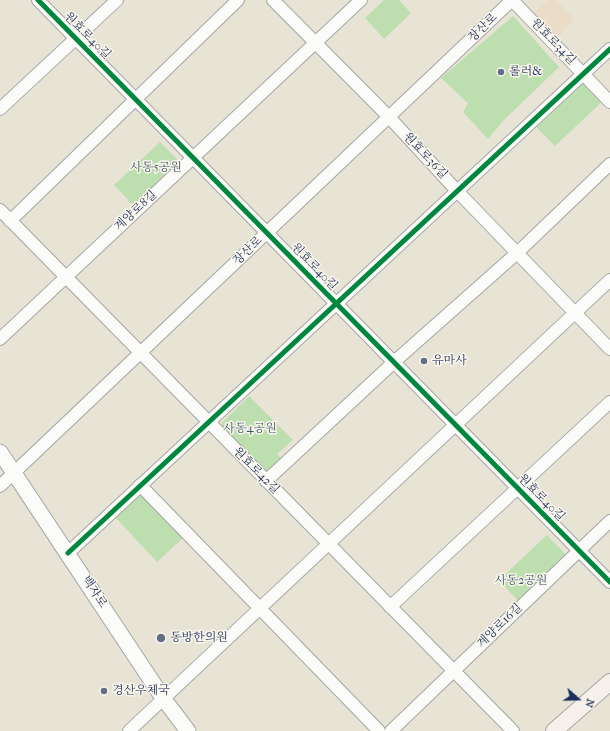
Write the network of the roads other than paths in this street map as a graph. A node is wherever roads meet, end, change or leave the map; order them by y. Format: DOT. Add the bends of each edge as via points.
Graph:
graph roads {
  1 [pos="38,0"];
  2 [pos="117,0"];
  3 [pos="238,0"];
  4 [pos="272,0"];
  5 [pos="360,0"];
  6 [pos="512,0"];
  7 [pos="76,39"];
  8 [pos="314,43"];
  9 [pos="610,49"];
  10 [pos="583,74"];
  11 [pos="135,98"];
  12 [pos="610,102"];
  13 [pos="0,109"];
  14 [pos="390,118"];
  15 [pos="193,158"];
  16 [pos="610,164"];
  17 [pos="457,191"];
  18 [pos="0,210"];
  19 [pos="10,221"];
  20 [pos="267,233"];
  21 [pos="518,253"];
  22 [pos="66,277"];
  23 [pos="610,280"];
  24 [pos="336,303"];
  25 [pos="575,313"];
  26 [pos="0,339"];
  27 [pos="610,349"];
  28 [pos="141,354"];
  29 [pos="394,362"];
  30 [pos="610,402"];
  31 [pos="208,422"];
  32 [pos="455,425"];
  33 [pos="0,452"];
  34 [pos="15,472"];
  35 [pos="266,481"];
  36 [pos="140,485"];
  37 [pos="0,486"];
  38 [pos="518,488"];
  39 [pos="610,520"];
  40 [pos="328,543"];
  41 [pos="579,550"];
  42 [pos="68,553"];
  43 [pos="610,582"];
  44 [pos="390,607"];
  45 [pos="259,608"];
  46 [pos="454,671"];
  47 [pos="610,682"];
  48 [pos="163,698"];
  49 [pos="129,731"];
  50 [pos="188,731"];
  51 [pos="379,731"];
  52 [pos="391,731"];
  53 [pos="513,731"];
  54 [pos="554,731"];
  1 -- 7 [label="street, 원효로40길"];
  2 -- 7 [label="street"];
  3 -- 11 [label="street"];
  4 -- 8 [label="street, 원효로36길"];
  5 -- 8 [label="street, 계양로8길"];
  6 -- 10 [label="street, 원효로34길"];
  6 -- 14 [label="street, 장산로"];
  7 -- 11 [label="street, 원효로40길"];
  7 -- 13 [label="street"];
  8 -- 14 [label="street, 원효로36길"];
  8 -- 15 [label="street, 계양로8길"];
  9 -- 10 [label="street"];
  10 -- 12 [label="street, 원효로34길"];
  10 -- 17 [label="street"];
  11 -- 15 [label="street, 원효로40길"];
  11 -- 19 [label="street"];
  14 -- 17 [label="street, 원효로36길"];
  14 -- 20 [label="street, 장산로"];
  15 -- 20 [label="street, 원효로40길"];
  15 -- 22 [label="street, 계양로8길"];
  16 -- 21 [label="street"];
  17 -- 21 [label="street, 원효로36길"];
  17 -- 24 [label="street"];
  18 -- 19 [label="street, 원효로42길"];
  19 -- 22 [label="street, 원효로42길"];
  20 -- 24 [label="street, 원효로40길"];
  20 -- 28 [label="street, 장산로"];
  21 -- 25 [label="street, 원효로36길"];
  21 -- 29 [label="street"];
  22 -- 26 [label="street, 계양로8길"];
  22 -- 28 [label="street, 원효로42길"];
  23 -- 25 [label="street"];
  24 -- 29 [label="street, 원효로40길"];
  24 -- 31 [label="street"];
  25 -- 27 [label="street, 원효로36길"];
  25 -- 32 [label="street"];
  28 -- 31 [label="street, 원효로42길"];
  28 -- 34 [label="street, 장산로"];
  29 -- 32 [label="street, 원효로40길"];
  29 -- 35 [label="street"];
  30 -- 38 [label="street, 원효로40길"];
  31 -- 35 [label="street, 원효로42길"];
  31 -- 36 [label="street"];
  32 -- 38 [label="street, 원효로40길"];
  32 -- 40 [label="street"];
  33 -- 34 [label="street, 백자로"];
  34 -- 37 [label="street, 장산로"];
  34 -- 42 [label="street, 백자로"];
  35 -- 40 [label="street, 원효로42길"];
  36 -- 42 [label="street"];
  36 -- 45 [label="street"];
  38 -- 41 [label="street, 원효로40길"];
  38 -- 44 [label="street, 원효로40길"];
  39 -- 41 [label="street, 계양로16길"];
  40 -- 44 [label="street, 원효로42길"];
  40 -- 45 [label="street"];
  41 -- 43 [label="street, 원효로40길"];
  41 -- 46 [label="street, 계양로16길"];
  42 -- 48 [label="street, 백자로"];
  44 -- 46 [label="street, 원효로42길"];
  45 -- 48 [label="street"];
  45 -- 51 [label="street"];
  46 -- 52 [label="street, 계양로16길"];
  46 -- 53 [label="street, 원효로42길"];
  47 -- 54 [label="main road"];
  48 -- 49 [label="street"];
  48 -- 50 [label="street, 백자로"];
}
